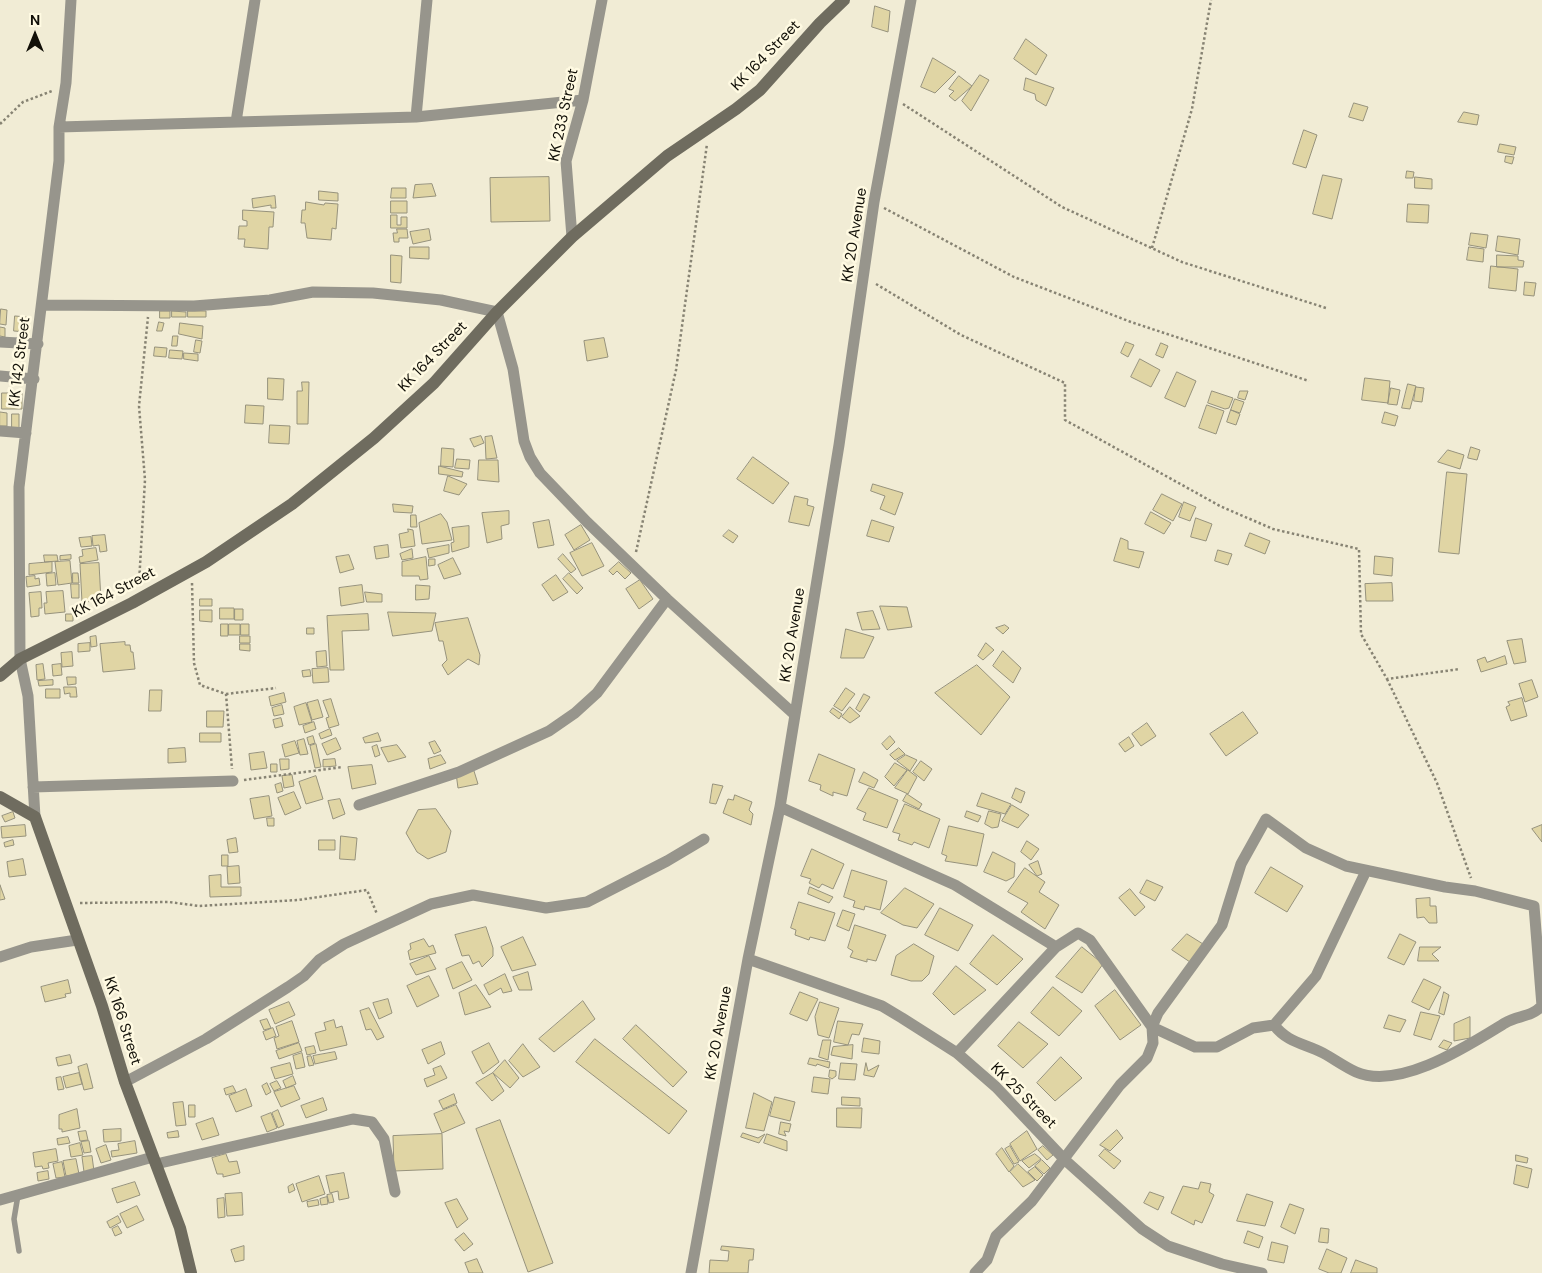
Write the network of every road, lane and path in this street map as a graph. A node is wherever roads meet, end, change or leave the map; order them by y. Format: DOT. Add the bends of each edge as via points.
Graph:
graph roads {
  1 [pos="71,0"];
  2 [pos="255,0"];
  3 [pos="427,0"];
  4 [pos="602,0"];
  5 [pos="844,0"];
  6 [pos="911,0"];
  7 [pos="1212,0"];
  8 [pos="66,83"];
  9 [pos="894,97"];
  10 [pos="583,100"];
  11 [pos="416,117"];
  12 [pos="236,122"];
  13 [pos="0,124"];
  14 [pos="59,127"];
  15 [pos="710,127"];
  16 [pos="874,202"];
  17 [pos="572,237"];
  18 [pos="1152,248"];
  19 [pos="864,277"];
  20 [pos="43,305"];
  21 [pos="149,306"];
  22 [pos="1326,308"];
  23 [pos="497,312"];
  24 [pos="0,342"];
  25 [pos="38,344"];
  26 [pos="0,376"];
  27 [pos="34,379"];
  28 [pos="1309,381"];
  29 [pos="0,431"];
  30 [pos="26,433"];
  31 [pos="632,566"];
  32 [pos="192,569"];
  33 [pos="667,599"];
  34 [pos="138,600"];
  35 [pos="20,659"];
  36 [pos="1460,669"];
  37 [pos="0,676"];
  38 [pos="1386,679"];
  39 [pos="276,688"];
  40 [pos="226,694"];
  41 [pos="795,715"];
  42 [pos="343,767"];
  43 [pos="233,781"];
  44 [pos="34,787"];
  45 [pos="0,797"];
  46 [pos="360,806"];
  47 [pos="780,807"];
  48 [pos="35,817"];
  49 [pos="704,839"];
  50 [pos="1366,871"];
  51 [pos="1475,891"];
  52 [pos="64,903"];
  53 [pos="382,927"];
  54 [pos="77,940"];
  55 [pos="1056,947"];
  56 [pos="0,957"];
  57 [pos="748,959"];
  58 [pos="1542,1006"];
  59 [pos="1274,1025"];
  60 [pos="1152,1027"];
  61 [pos="957,1053"];
  62 [pos="125,1082"];
  63 [pos="154,1160"];
  64 [pos="1065,1160"];
  65 [pos="395,1192"];
  66 [pos="18,1196"];
  67 [pos="0,1200"];
  68 [pos="19,1251"];
  69 [pos="191,1273"];
  70 [pos="691,1273"];
  71 [pos="974,1273"];
  72 [pos="1262,1273"];
  1 -- 8 [label="street, KK 142 Street"];
  2 -- 12 [label="street"];
  3 -- 11 [label="street"];
  4 -- 10 [label="street, KK 233 Street"];
  5 -- 15 [label="main road, KK 164 Street" via="760,90"];
  6 -- 9 [label="street, KK 20 Avenue"];
  7 -- 18 [label="path" via="1192,109"];
  8 -- 13 [label="path" via="23,102"];
  8 -- 14 [label="street, KK 142 Street"];
  9 -- 16 [label="street, KK 20 Avenue"];
  9 -- 18 [label="path" via="1062,207"];
  10 -- 11 [label="street"];
  10 -- 17 [label="street, KK 233 Street" via="566,160"];
  11 -- 12 [label="street"];
  12 -- 14 [label="street"];
  14 -- 20 [label="street, KK 142 Street" via="59,160"];
  15 -- 17 [label="main road, KK 164 Street" via="667,156"];
  15 -- 31 [label="path" via="676,370"];
  16 -- 19 [label="street, KK 20 Avenue"];
  16 -- 28 [label="path" via="1014,277 1131,322"];
  17 -- 23 [label="main road, KK 164 Street"];
  18 -- 22 [label="path" via="1182,262"];
  19 -- 38 [label="path" via="961,335 1065,383 1065,420 1131,458 1220,506 1273,528 1359,549 1361,634"];
  19 -- 41 [label="street, KK 20 Avenue"];
  20 -- 21 [label="street"];
  20 -- 25 [label="street, KK 142 Street"];
  21 -- 23 [label="street" via="252,302 312,292 373,293 441,300"];
  21 -- 34 [label="path" via="139,406 145,480"];
  23 -- 31 [label="street" via="513,369 524,441 530,457 540,473"];
  23 -- 32 [label="main road, KK 164 Street" via="434,383 374,438 292,504"];
  24 -- 25 [label="street"];
  25 -- 27 [label="street, KK 142 Street"];
  26 -- 27 [label="street"];
  27 -- 30 [label="street, KK 142 Street"];
  29 -- 30 [label="street"];
  30 -- 35 [label="street, KK 142 Street" via="19,487"];
  31 -- 33 [label="street"];
  32 -- 34 [label="main road, KK 164 Street"];
  32 -- 40 [label="path" via="194,663 200,685"];
  33 -- 41 [label="street"];
  33 -- 46 [label="street" via="597,693 549,731 459,772"];
  34 -- 35 [label="main road, KK 164 Street"];
  35 -- 37 [label="main road, KK 164 Street"];
  35 -- 44 [label="street, KK 142 Street" via="28,696"];
  36 -- 38 [label="path"];
  38 -- 51 [label="path" via="1437,783"];
  39 -- 40 [label="path"];
  40 -- 43 [label="path"];
  41 -- 47 [label="street, KK 20 Avenue"];
  42 -- 43 [label="path"];
  43 -- 44 [label="street"];
  44 -- 48 [label="street, KK 142 Street"];
  45 -- 48 [label="main road"];
  47 -- 55 [label="street" via="955,885"];
  47 -- 57 [label="street, KK 20 Avenue"];
  48 -- 52 [label="main road, KK 166 Street"];
  49 -- 53 [label="street" via="587,902 546,908 473,895 431,904"];
  50 -- 51 [label="street"];
  50 -- 59 [label="street" via="1316,976"];
  50 -- 60 [label="street" via="1306,848 1266,819 1241,864 1222,925 1158,1013"];
  51 -- 58 [label="street" via="1534,906"];
  52 -- 53 [label="path" via="169,902 199,906 298,900 367,890"];
  52 -- 54 [label="main road, KK 166 Street"];
  53 -- 62 [label="street" via="344,944 319,960 304,976 206,1039"];
  54 -- 56 [label="street" via="31,947"];
  54 -- 62 [label="main road, KK 166 Street" via="102,1006"];
  55 -- 60 [label="street" via="1078,933 1084,934"];
  55 -- 61 [label="street"];
  57 -- 61 [label="street, KK 25 Street" via="882,1006"];
  57 -- 70 [label="street, KK 20 Avenue"];
  58 -- 59 [label="street" via="1534,1014 1507,1022 1434,1064 1378,1076 1357,1073 1322,1052 1283,1037"];
  59 -- 60 [label="street" via="1252,1028 1217,1047 1206,1048 1196,1048"];
  60 -- 64 [label="street" via="1153,1043 1147,1058 1120,1085"];
  61 -- 64 [label="street, KK 25 Street" via="996,1087"];
  62 -- 63 [label="main road, KK 166 Street"];
  63 -- 65 [label="street" via="353,1119 372,1122 384,1139"];
  63 -- 66 [label="street"];
  63 -- 69 [label="main road, KK 166 Street" via="180,1228"];
  64 -- 71 [label="street" via="1032,1201 996,1236 987,1260"];
  64 -- 72 [label="street, KK 25 Street" via="1142,1229 1168,1246"];
  66 -- 67 [label="street"];
  66 -- 68 [label="lane" via="14,1219"];
}
